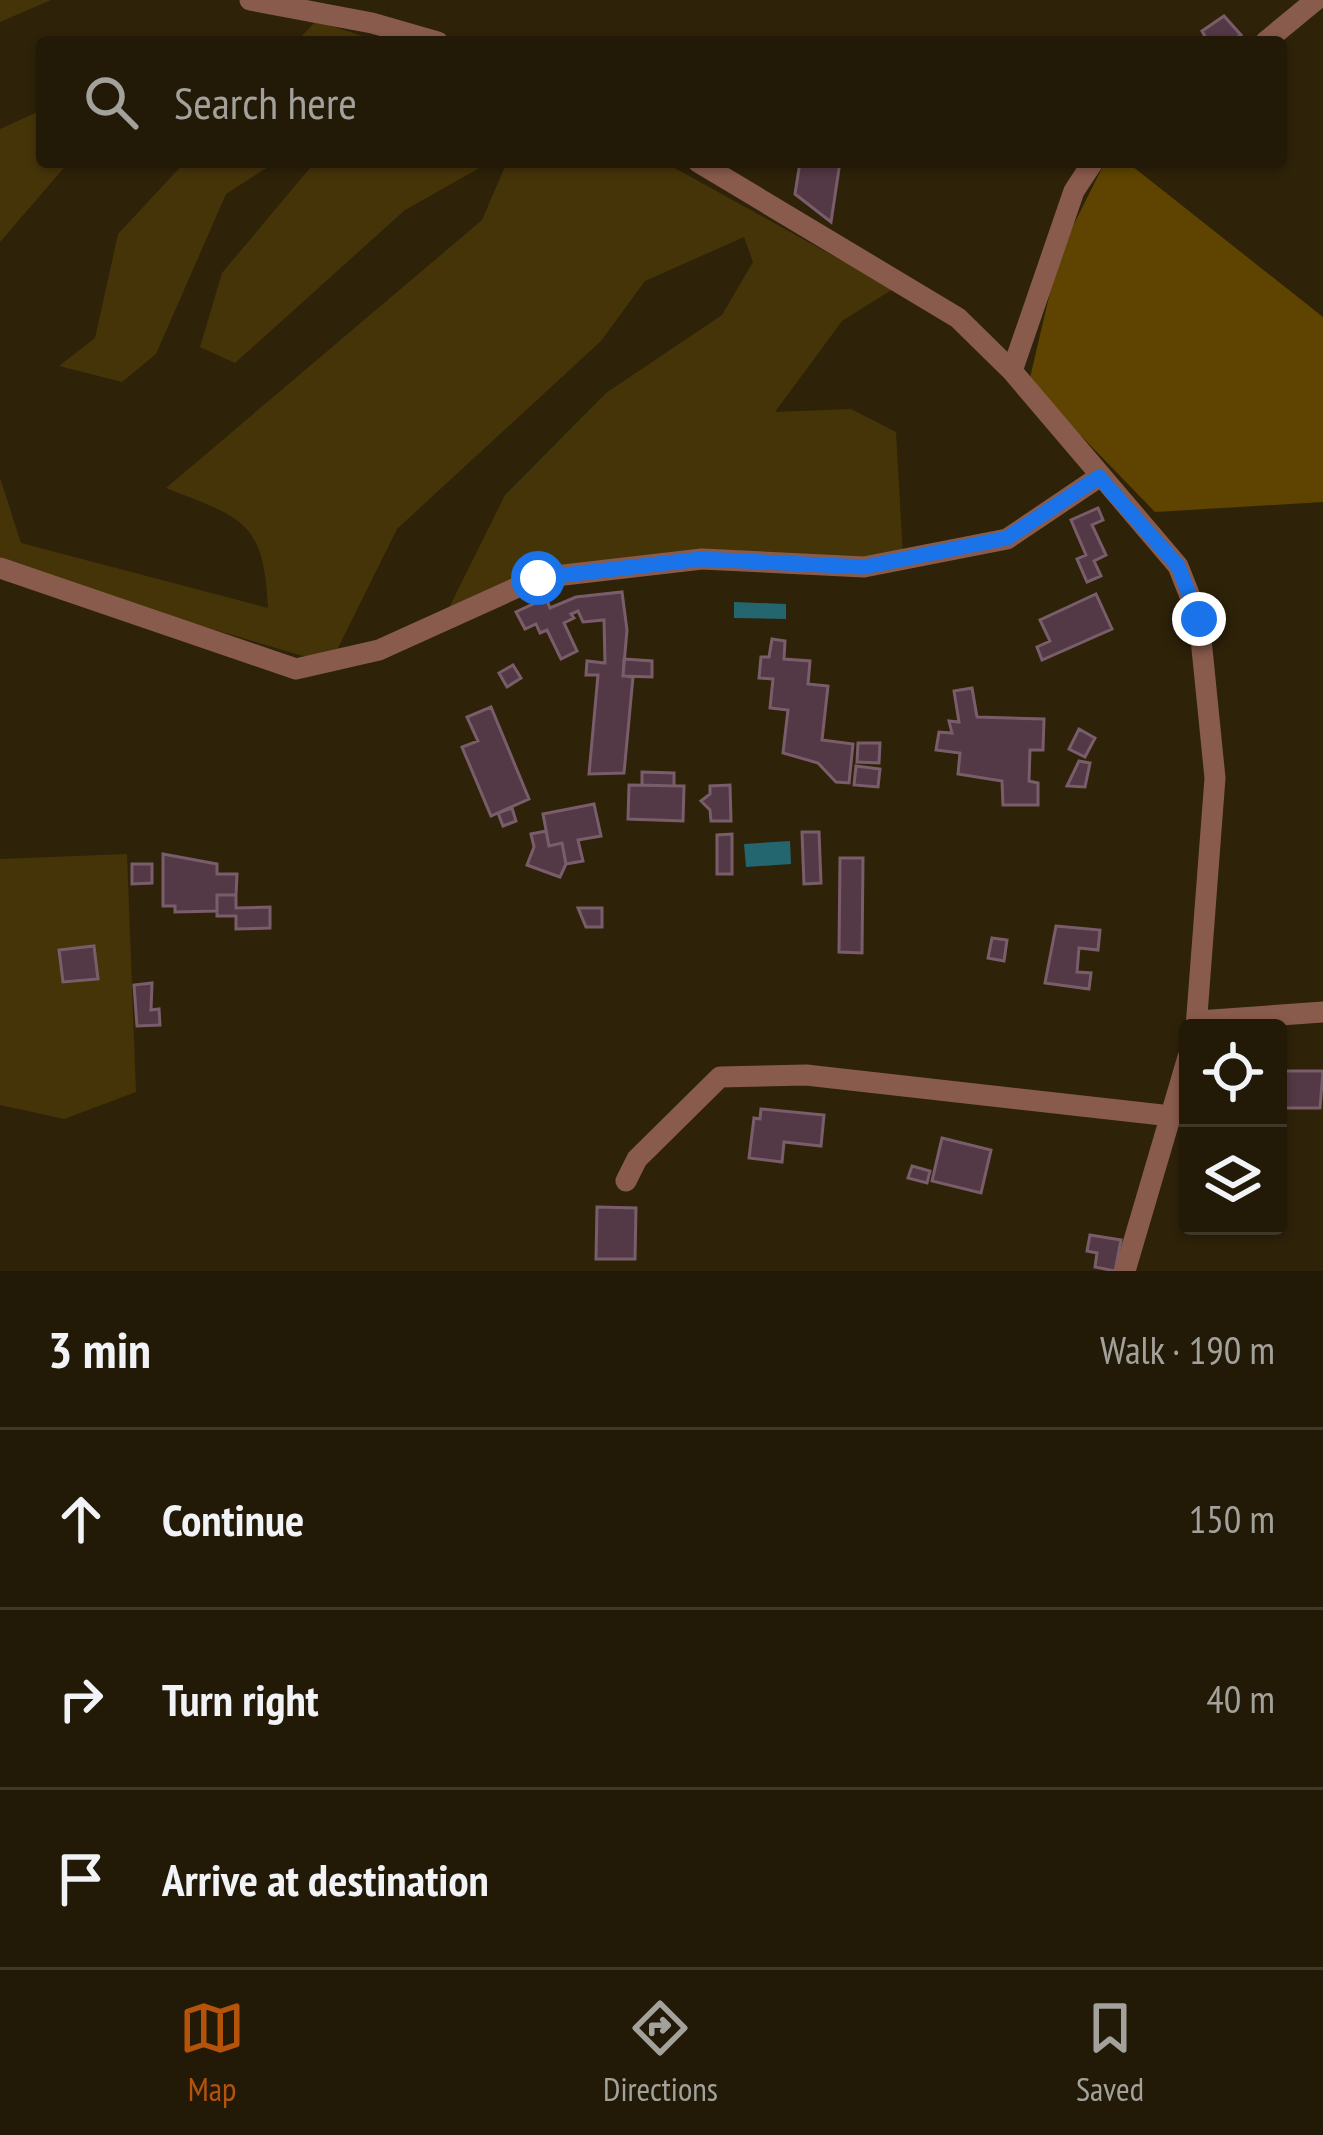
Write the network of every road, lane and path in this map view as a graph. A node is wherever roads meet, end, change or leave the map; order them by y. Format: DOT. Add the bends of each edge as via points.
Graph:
graph roads {
  1 [pos="250,0"];
  2 [pos="1316,0"];
  3 [pos="417,36"];
  4 [pos="1272,36"];
  5 [pos="708,168"];
  6 [pos="1089,168"];
  7 [pos="1012,370"];
  8 [pos="1099,477"];
  9 [pos="0,568"];
  10 [pos="1323,1012"];
  11 [pos="1197,1019"];
  12 [pos="1250,1019"];
  13 [pos="1179,1088"];
  14 [pos="1171,1116"];
  15 [pos="626,1181"];
  16 [pos="1125,1271"];
  1 -- 3 [label="street"];
  2 -- 4 [label="street"];
  5 -- 7 [label="street" via="958,318"];
  6 -- 7 [label="street"];
  7 -- 8 [label="street"];
  8 -- 9 [label="street" via="1007,538 864,567 701,559 538,578 379,650 296,669"];
  8 -- 11 [label="street" via="1178,566 1199,619 1215,778"];
  10 -- 12 [label="street"];
  13 -- 14 [label="street"];
  14 -- 15 [label="street" via="806,1075 720,1077 637,1159"];
  14 -- 16 [label="street"];
}
